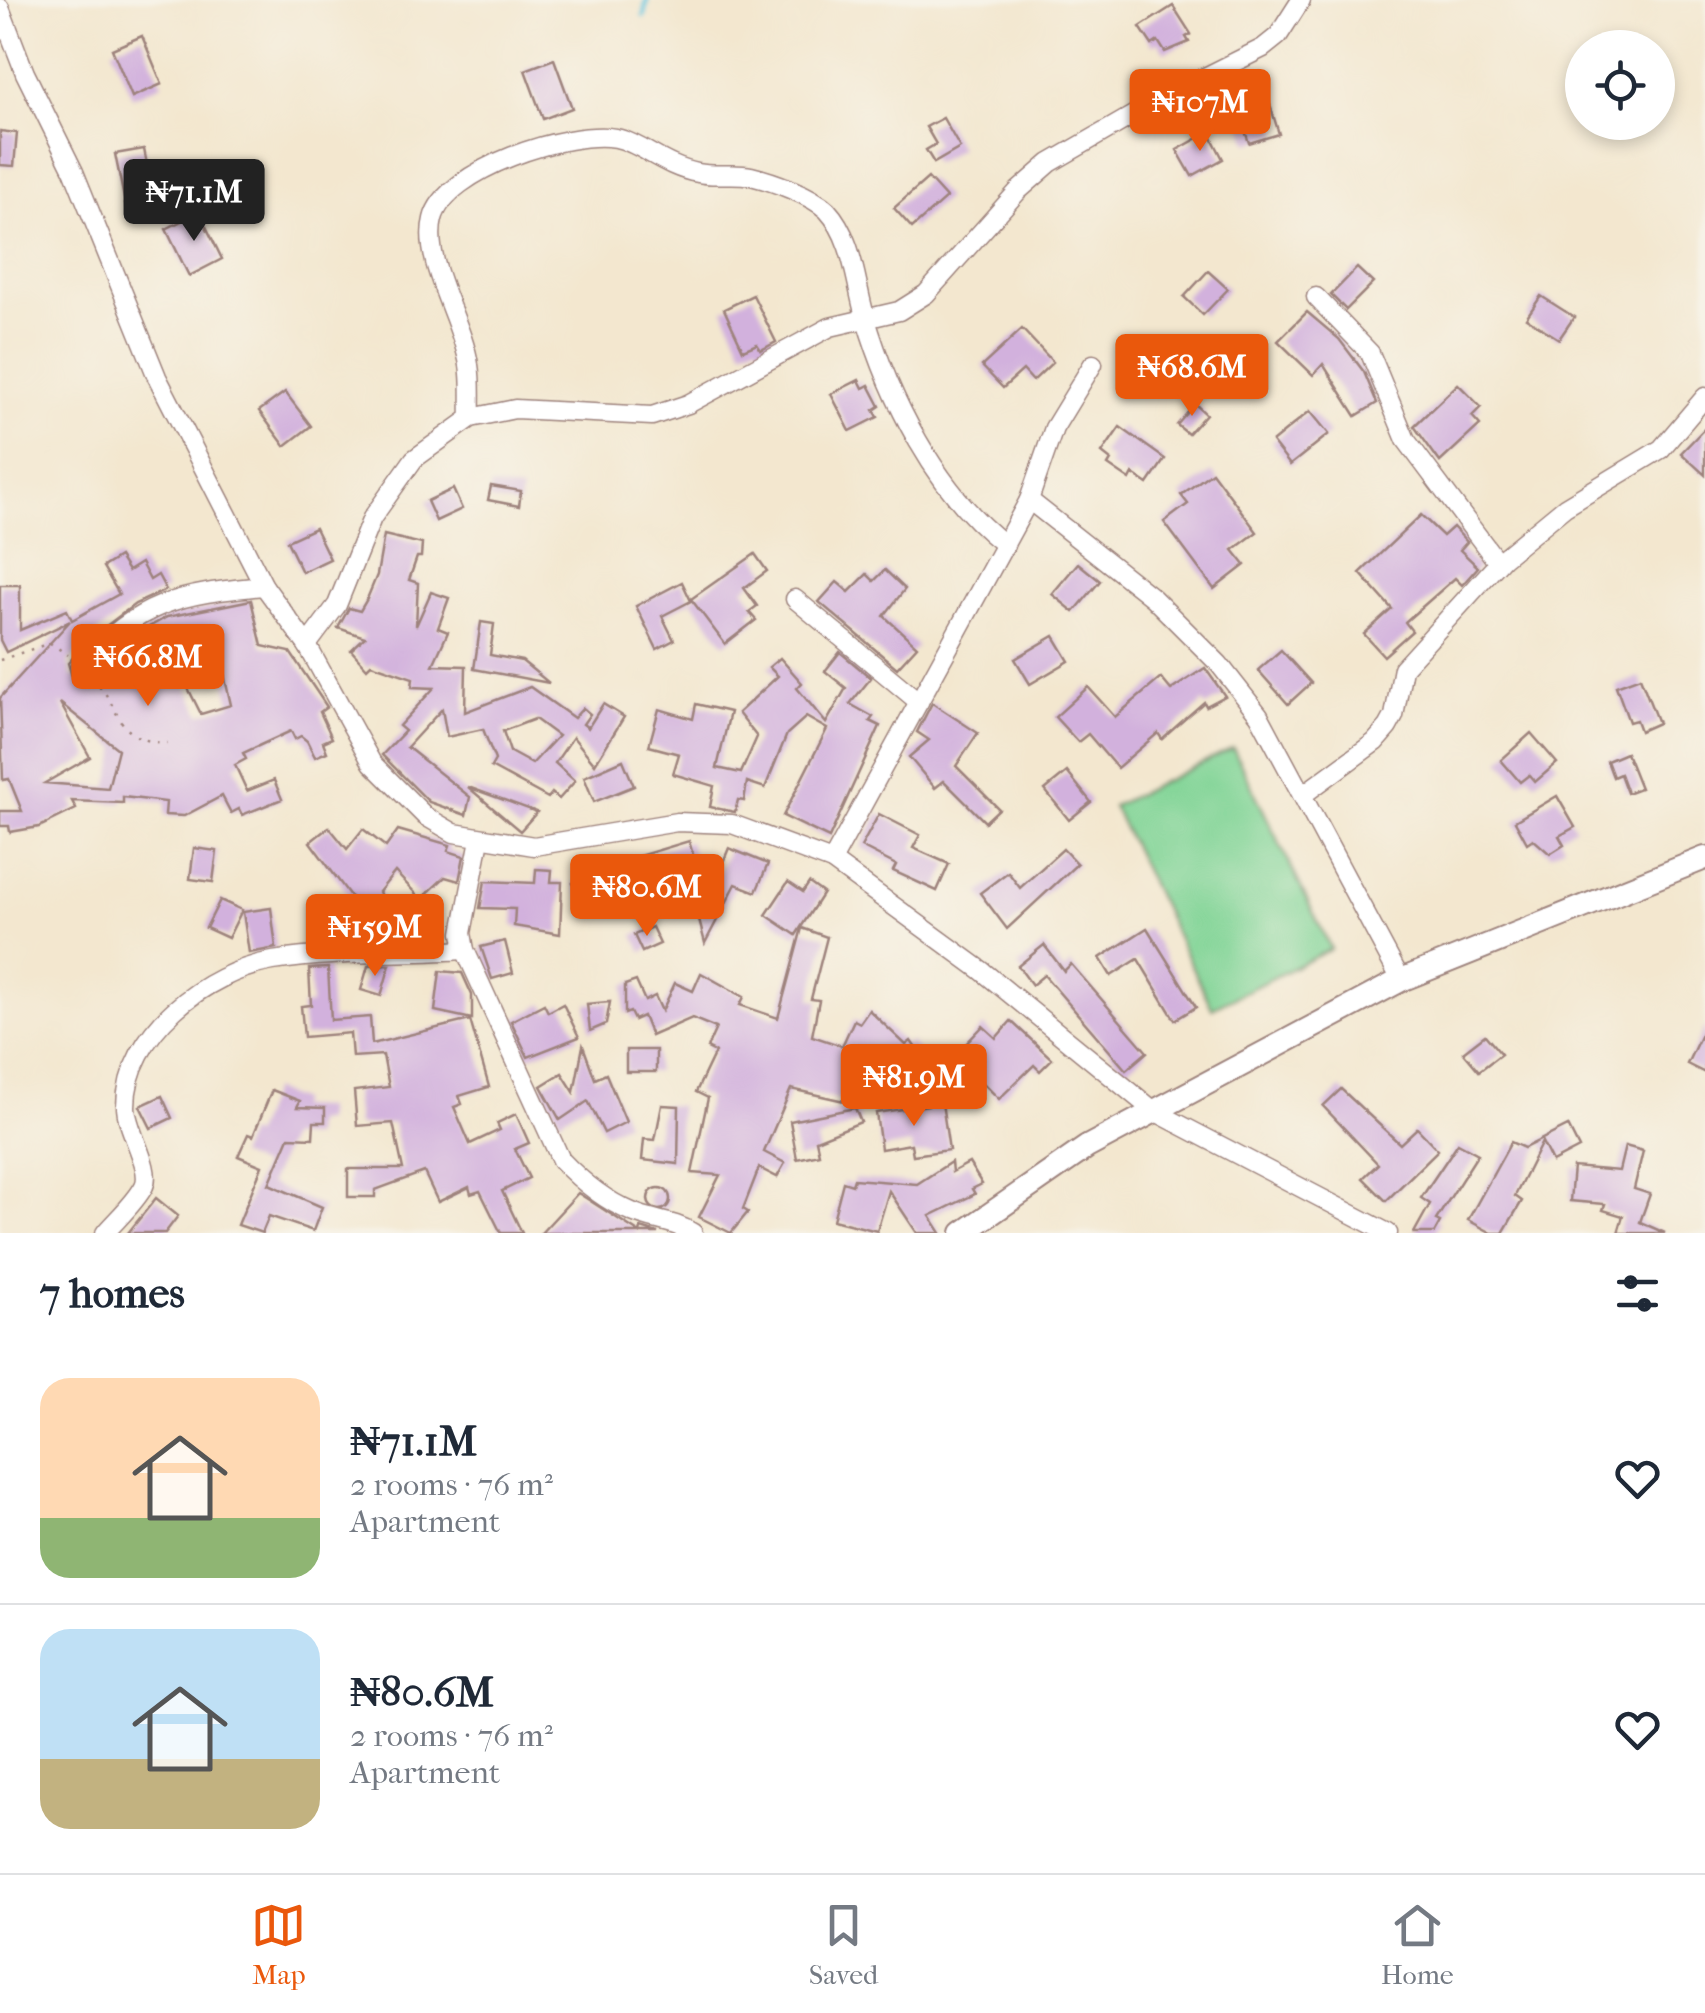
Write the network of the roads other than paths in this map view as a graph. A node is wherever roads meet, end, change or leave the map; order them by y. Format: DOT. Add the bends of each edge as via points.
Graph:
graph roads {
  1 [pos="1301,0"];
  2 [pos="0,8"];
  3 [pos="1316,297"];
  4 [pos="866,318"];
  5 [pos="1093,364"];
  6 [pos="1705,397"];
  7 [pos="471,418"];
  8 [pos="1029,500"];
  9 [pos="1004,545"];
  10 [pos="1498,563"];
  11 [pos="264,586"];
  12 [pos="795,599"];
  13 [pos="307,645"];
  14 [pos="80,667"];
  15 [pos="919,702"];
  16 [pos="1304,794"];
  17 [pos="480,839"];
  18 [pos="1705,858"];
  19 [pos="832,862"];
  20 [pos="465,950"];
  21 [pos="1401,980"];
  22 [pos="1154,1111"];
  23 [pos="105,1233"];
  24 [pos="694,1233"];
  25 [pos="963,1233"];
  26 [pos="1388,1233"];
  1 -- 4 [label="street" via="1263,48 1050,163 926,294 899,311"];
  2 -- 11 [label="street" via="156,378"];
  3 -- 10 [label="street" via="1370,353 1406,440"];
  4 -- 7 [label="street" via="830,326 688,404 652,416 515,409"];
  4 -- 7 [label="street" via="845,238 826,209 750,176 668,166 620,138 588,135 542,144 483,170 442,200 433,217 433,249 469,364"];
  4 -- 9 [label="street" via="888,380 957,502"];
  5 -- 8 [label="street" via="1054,428"];
  6 -- 10 [label="street" via="1661,449 1564,506"];
  7 -- 13 [label="street" via="403,474 372,518 337,604"];
  8 -- 9 [label="street"];
  8 -- 16 [label="street" via="1140,586 1219,664 1260,715"];
  9 -- 15 [label="street"];
  10 -- 16 [label="street" via="1404,668 1388,727"];
  11 -- 13 [label="street"];
  11 -- 14 [label="street" via="158,604 128,620"];
  12 -- 15 [label="street"];
  13 -- 17 [label="street" via="372,764 426,816"];
  15 -- 19 [label="street"];
  16 -- 21 [label="street"];
  17 -- 19 [label="street" via="534,846 677,822 732,824"];
  17 -- 20 [label="street" via="462,932"];
  18 -- 21 [label="street"];
  19 -- 22 [label="street" via="981,970"];
  20 -- 23 [label="street" via="269,961 205,989 164,1017 139,1050 126,1105 132,1142 147,1170 145,1186"];
  20 -- 24 [label="street" via="561,1160 581,1181 632,1212"];
  21 -- 22 [label="street"];
  22 -- 25 [label="street" via="1087,1147"];
  22 -- 26 [label="street"];
}
